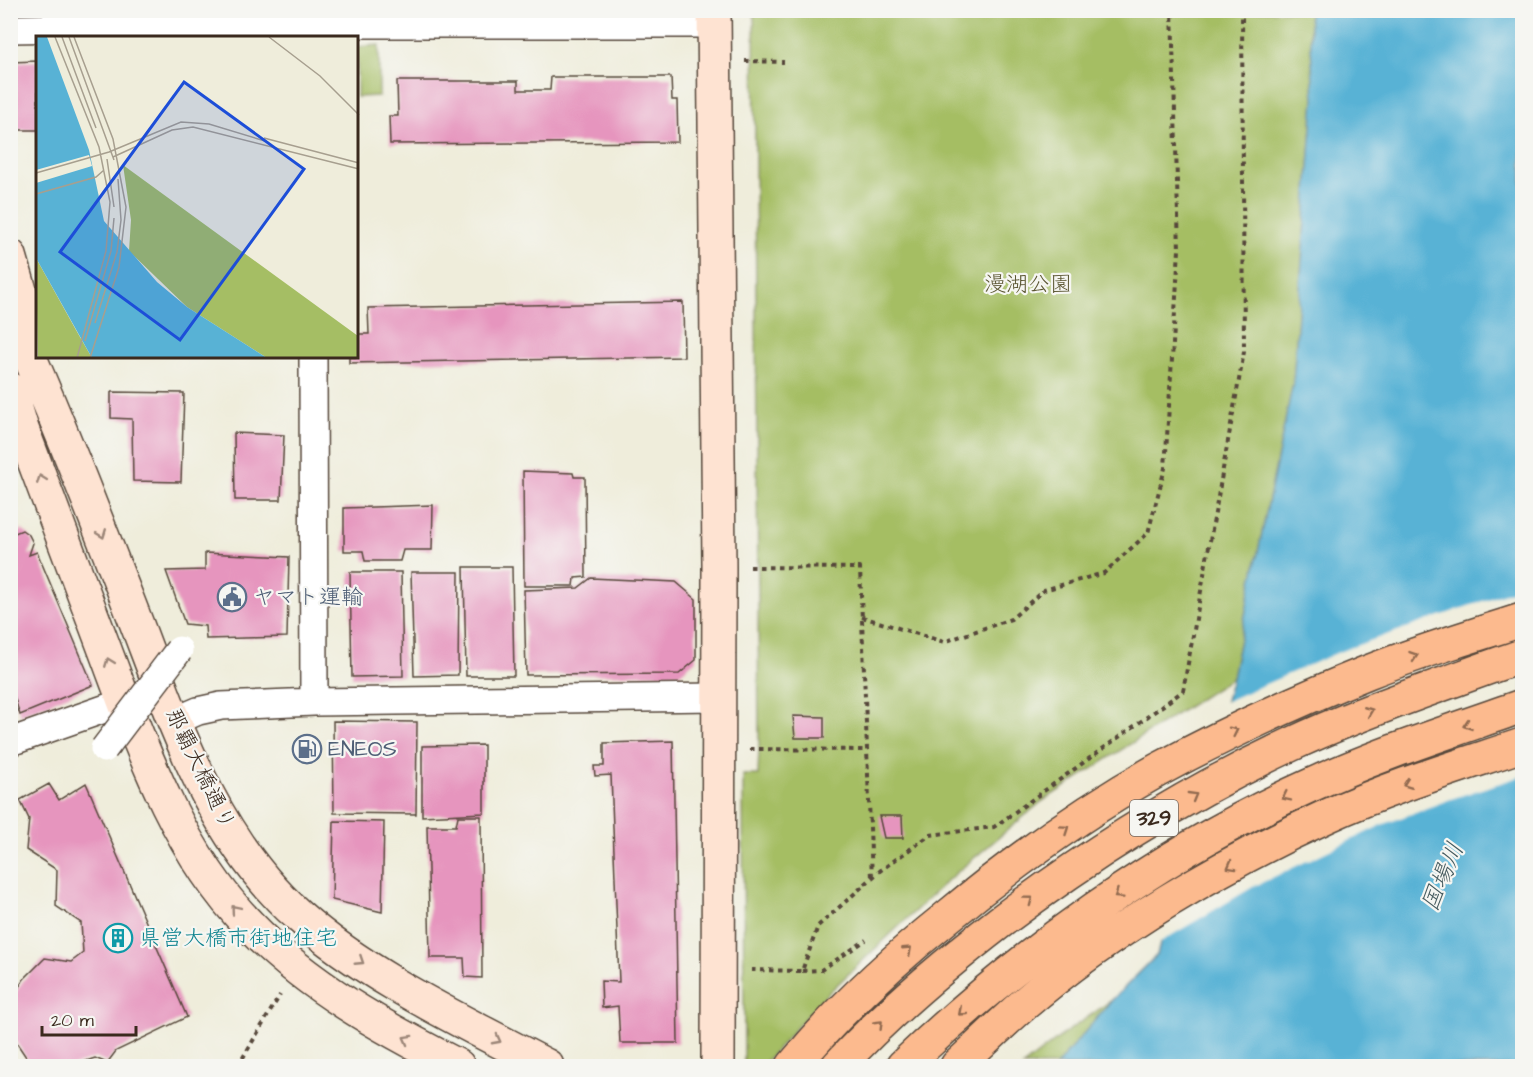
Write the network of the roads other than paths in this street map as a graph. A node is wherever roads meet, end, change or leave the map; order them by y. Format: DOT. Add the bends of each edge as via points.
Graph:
graph roads {
  1 [pos="714,17"];
  2 [pos="18,23"];
  3 [pos="311,24"];
  4 [pos="10,256"];
  5 [pos="10,312"];
  6 [pos="36,344"];
  7 [pos="39,358"];
  8 [pos="313,358"];
  9 [pos="10,389"];
  10 [pos="50,402"];
  11 [pos="16,417"];
  12 [pos="1522,620"];
  13 [pos="179,650"];
  14 [pos="1522,656"];
  15 [pos="718,697"];
  16 [pos="124,702"];
  17 [pos="314,702"];
  18 [pos="1522,706"];
  19 [pos="175,721"];
  20 [pos="10,742"];
  21 [pos="1522,745"];
  22 [pos="104,750"];
  23 [pos="458,1066"];
  24 [pos="547,1066"];
  25 [pos="718,1066"];
  26 [pos="793,1066"];
  27 [pos="838,1066"];
  28 [pos="903,1066"];
  29 [pos="957,1066"];
  1 -- 3 [label="street"];
  1 -- 15 [label="main road"];
  2 -- 3 [label="street"];
  4 -- 6 [label="main road"];
  5 -- 10 [label="main road"];
  7 -- 10 [label="main road"];
  8 -- 17 [label="street"];
  9 -- 11 [label="main road, 那覇大橋通り"];
  10 -- 19 [label="main road, 那覇大橋通り, one-way"];
  16 -- 11 [label="main road, 那覇大橋通り, one-way"];
  26 -- 12 [label="highway, one-way" via="904,953 983,887 1156,771 1272,712 1370,671"];
  13 -- 22 [label="street, bridge"];
  27 -- 14 [label="highway, 329, one-way" via="888,1015 969,946 1039,892 1129,833 1307,737 1383,705"];
  15 -- 17 [label="street"];
  15 -- 25 [label="main road"];
  16 -- 20 [label="street"];
  23 -- 16 [label="main road, 那覇大橋通り, one-way" via="324,987 248,924 188,843"];
  17 -- 19 [label="street" via="220,706"];
  18 -- 28 [label="highway, 329, one-way" via="1330,777 1240,820 1151,872 1067,930 962,1012"];
  19 -- 24 [label="main road, 那覇大橋通り, one-way" via="229,833 253,867 298,916 333,944 408,991"];
  21 -- 29 [label="highway, one-way" via="1411,782 1328,816 1208,878 1067,971"];
}
